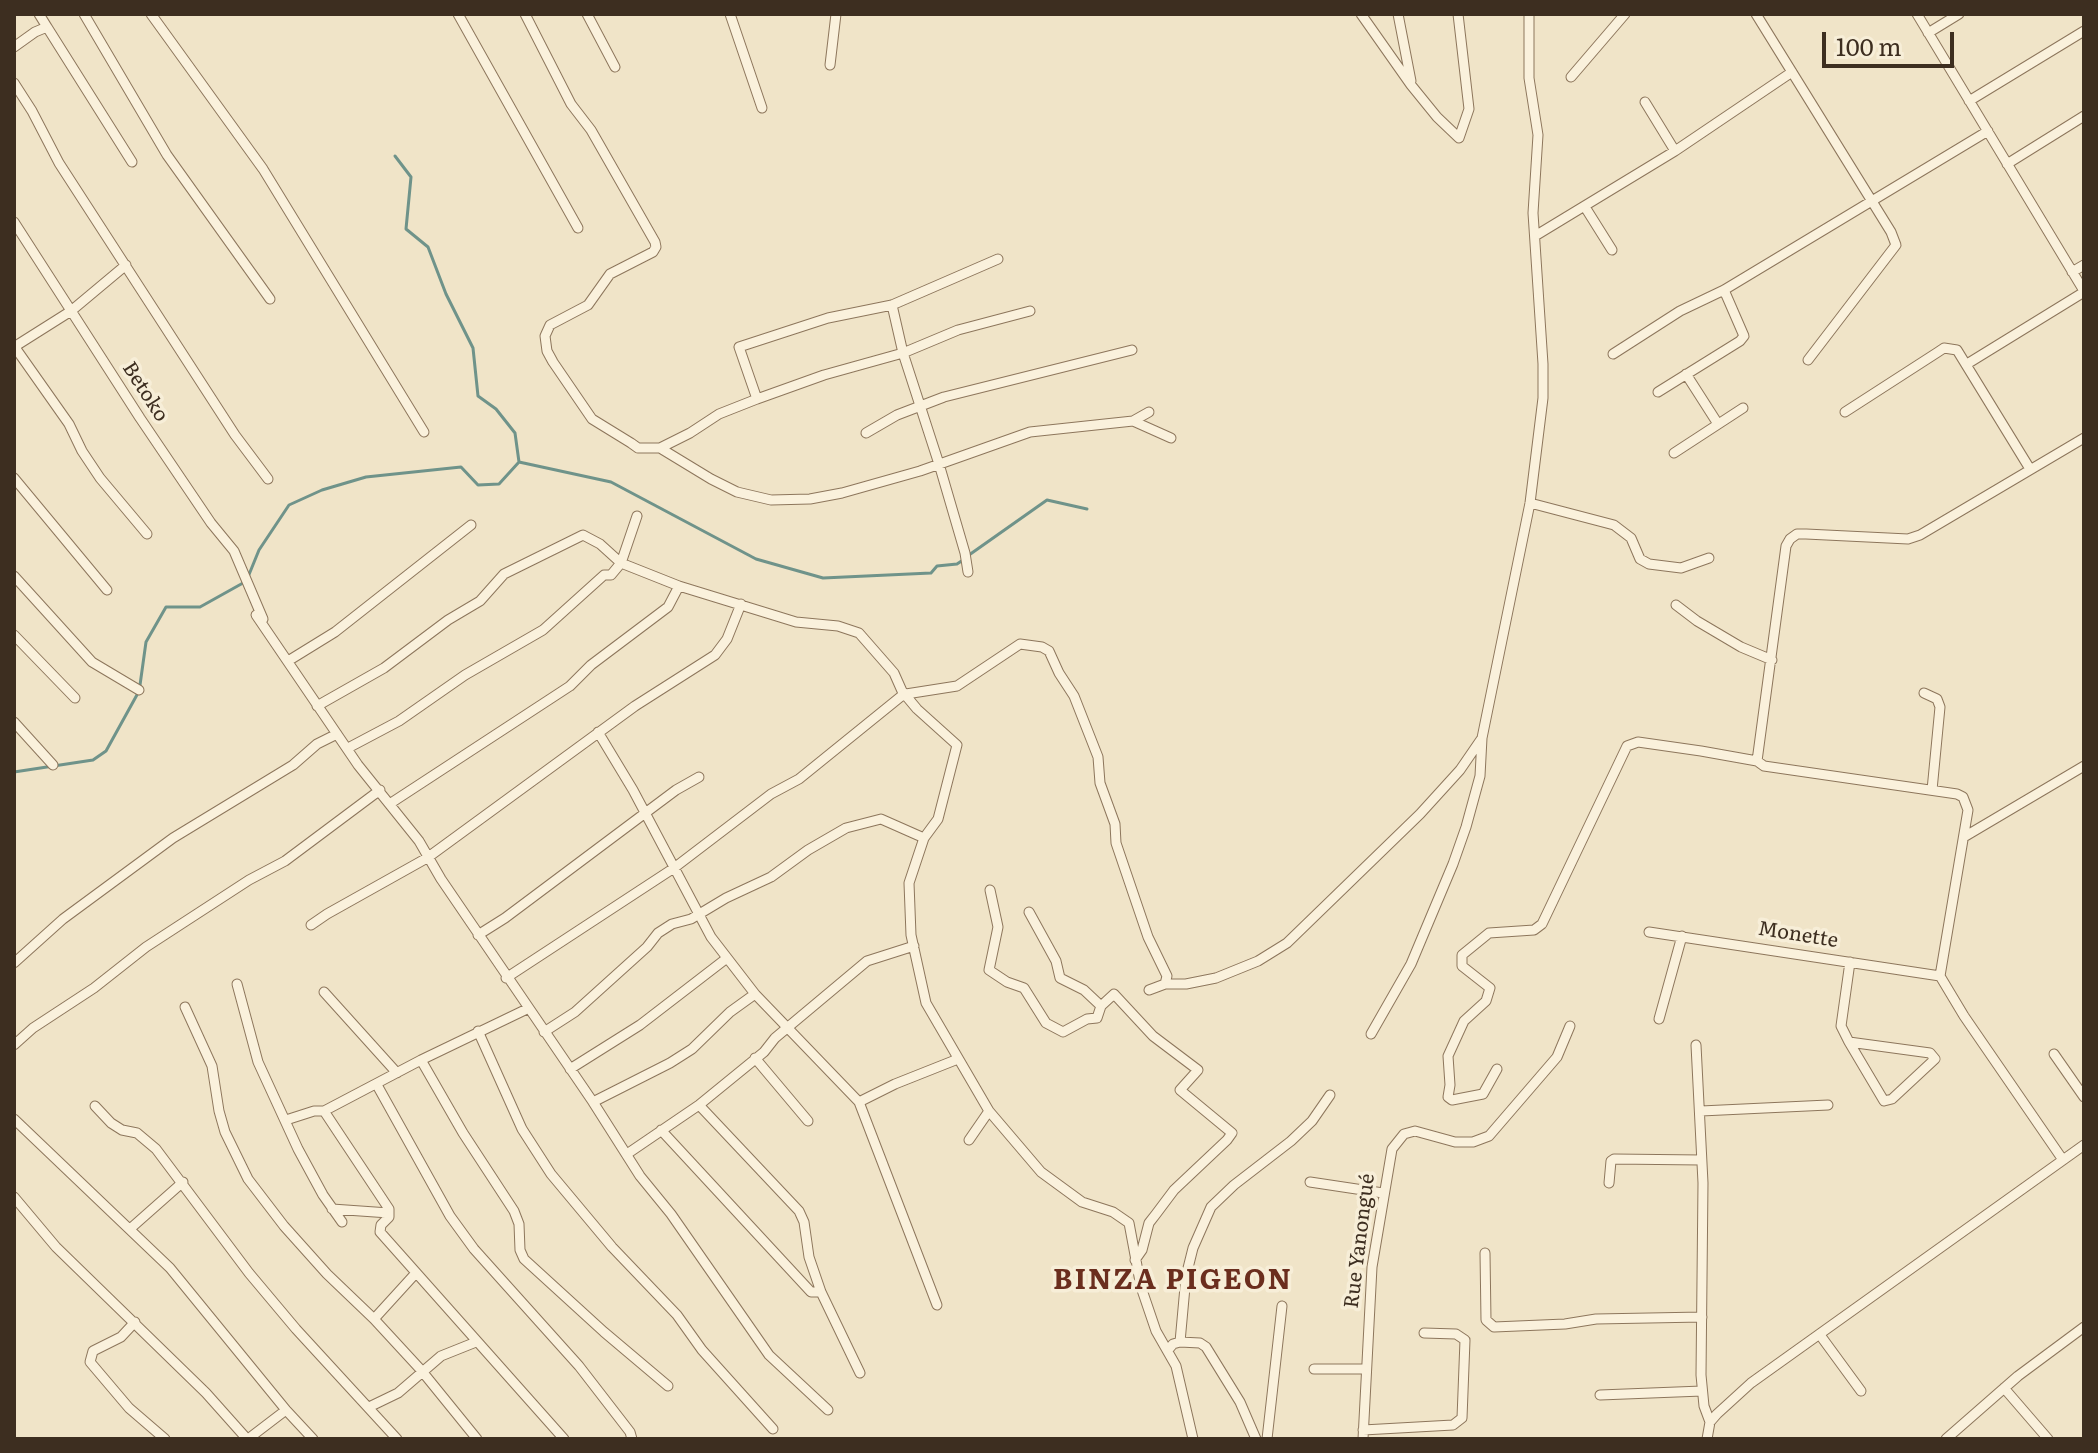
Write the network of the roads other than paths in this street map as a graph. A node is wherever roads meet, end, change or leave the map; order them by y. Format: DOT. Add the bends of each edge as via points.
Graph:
graph roads {
  1 [pos="39,14"];
  2 [pos="84,14"];
  3 [pos="151,14"];
  4 [pos="458,14"];
  5 [pos="525,14"];
  6 [pos="587,14"];
  7 [pos="730,14"];
  8 [pos="836,14"];
  9 [pos="1361,14"];
  10 [pos="1398,14"];
  11 [pos="1458,14"];
  12 [pos="1529,14"];
  13 [pos="1625,14"];
  14 [pos="1756,14"];
  15 [pos="1917,14"];
  16 [pos="1959,14"];
  17 [pos="47,27"];
  18 [pos="2084,31"];
  19 [pos="1928,33"];
  20 [pos="14,47"];
  21 [pos="830,65"];
  22 [pos="615,67"];
  23 [pos="1792,72"];
  24 [pos="1571,77"];
  25 [pos="14,83"];
  26 [pos="1411,85"];
  27 [pos="1969,101"];
  28 [pos="1645,102"];
  29 [pos="762,108"];
  30 [pos="2084,116"];
  31 [pos="1988,131"];
  32 [pos="1675,151"];
  33 [pos="132,162"];
  34 [pos="2007,164"];
  35 [pos="1872,202"];
  36 [pos="1585,207"];
  37 [pos="14,222"];
  38 [pos="578,228"];
  39 [pos="1535,236"];
  40 [pos="1612,250"];
  41 [pos="998,259"];
  42 [pos="126,265"];
  43 [pos="2084,265"];
  44 [pos="2072,272"];
  45 [pos="1724,290"];
  46 [pos="2084,292"];
  47 [pos="270,299"];
  48 [pos="892,305"];
  49 [pos="71,311"];
  50 [pos="1030,311"];
  51 [pos="14,347"];
  52 [pos="1132,350"];
  53 [pos="903,353"];
  54 [pos="1613,354"];
  55 [pos="1808,360"];
  56 [pos="1967,364"];
  57 [pos="1686,374"];
  58 [pos="1658,392"];
  59 [pos="757,399"];
  60 [pos="921,407"];
  61 [pos="1743,408"];
  62 [pos="1149,412"];
  63 [pos="1845,412"];
  64 [pos="1133,421"];
  65 [pos="1718,424"];
  66 [pos="424,432"];
  67 [pos="866,433"];
  68 [pos="1171,438"];
  69 [pos="2084,438"];
  70 [pos="660,448"];
  71 [pos="1674,453"];
  72 [pos="939,464"];
  73 [pos="2030,469"];
  74 [pos="14,478"];
  75 [pos="268,479"];
  76 [pos="1530,503"];
  77 [pos="637,516"];
  78 [pos="471,525"];
  79 [pos="147,534"];
  80 [pos="1709,558"];
  81 [pos="621,563"];
  82 [pos="968,572"];
  83 [pos="14,576"];
  84 [pos="679,586"];
  85 [pos="107,590"];
  86 [pos="741,604"];
  87 [pos="1676,605"];
  88 [pos="14,635"];
  89 [pos="1772,660"];
  90 [pos="288,661"];
  91 [pos="139,690"];
  92 [pos="1924,693"];
  93 [pos="905,694"];
  94 [pos="75,698"];
  95 [pos="317,706"];
  96 [pos="14,722"];
  97 [pos="598,732"];
  98 [pos="337,734"];
  99 [pos="1482,738"];
  100 [pos="348,748"];
  101 [pos="1757,761"];
  102 [pos="53,765"];
  103 [pos="2084,766"];
  104 [pos="699,777"];
  105 [pos="380,790"];
  106 [pos="1932,790"];
  107 [pos="391,803"];
  108 [pos="646,814"];
  109 [pos="1964,837"];
  110 [pos="924,838"];
  111 [pos="427,858"];
  112 [pos="674,868"];
  113 [pos="990,890"];
  114 [pos="1029,912"];
  115 [pos="699,914"];
  116 [pos="311,925"];
  117 [pos="1649,932"];
  118 [pos="478,935"];
  119 [pos="1682,936"];
  120 [pos="914,946"];
  121 [pos="727,958"];
  122 [pos="1850,962"];
  123 [pos="14,963"];
  124 [pos="1940,976"];
  125 [pos="506,978"];
  126 [pos="237,984"];
  127 [pos="1165,984"];
  128 [pos="1149,990"];
  129 [pos="324,992"];
  130 [pos="755,994"];
  131 [pos="1101,1006"];
  132 [pos="185,1007"];
  133 [pos="527,1009"];
  134 [pos="1659,1019"];
  135 [pos="1570,1026"];
  136 [pos="787,1029"];
  137 [pos="478,1031"];
  138 [pos="544,1032"];
  139 [pos="1371,1034"];
  140 [pos="1849,1042"];
  141 [pos="14,1045"];
  142 [pos="1696,1045"];
  143 [pos="2054,1054"];
  144 [pos="755,1058"];
  145 [pos="958,1059"];
  146 [pos="421,1060"];
  147 [pos="570,1069"];
  148 [pos="1497,1069"];
  149 [pos="397,1073"];
  150 [pos="377,1085"];
  151 [pos="1330,1095"];
  152 [pos="2084,1097"];
  153 [pos="593,1102"];
  154 [pos="859,1102"];
  155 [pos="699,1105"];
  156 [pos="1828,1105"];
  157 [pos="95,1106"];
  158 [pos="324,1111"];
  159 [pos="989,1111"];
  160 [pos="1701,1111"];
  161 [pos="14,1119"];
  162 [pos="286,1120"];
  163 [pos="808,1121"];
  164 [pos="661,1130"];
  165 [pos="969,1140"];
  166 [pos="2084,1145"];
  167 [pos="627,1154"];
  168 [pos="1701,1160"];
  169 [pos="2063,1160"];
  170 [pos="183,1182"];
  171 [pos="1310,1182"];
  172 [pos="1609,1183"];
  173 [pos="1383,1193"];
  174 [pos="14,1197"];
  175 [pos="332,1209"];
  176 [pos="389,1213"];
  177 [pos="342,1222"];
  178 [pos="131,1228"];
  179 [pos="1485,1253"];
  180 [pos="1135,1260"];
  181 [pos="415,1274"];
  182 [pos="821,1292"];
  183 [pos="937,1305"];
  184 [pos="1282,1306"];
  185 [pos="1702,1317"];
  186 [pos="374,1319"];
  187 [pos="135,1322"];
  188 [pos="2084,1327"];
  189 [pos="1424,1333"];
  190 [pos="1820,1335"];
  191 [pos="476,1342"];
  192 [pos="1180,1342"];
  193 [pos="1168,1350"];
  194 [pos="1314,1369"];
  195 [pos="1366,1369"];
  196 [pos="421,1370"];
  197 [pos="860,1373"];
  198 [pos="668,1386"];
  199 [pos="2004,1388"];
  200 [pos="1702,1391"];
  201 [pos="1861,1391"];
  202 [pos="1600,1395"];
  203 [pos="369,1407"];
  204 [pos="286,1410"];
  205 [pos="828,1410"];
  206 [pos="1710,1422"];
  207 [pos="773,1429"];
  208 [pos="1363,1434"];
  209 [pos="165,1439"];
  210 [pos="248,1439"];
  211 [pos="313,1439"];
  212 [pos="397,1439"];
  213 [pos="477,1439"];
  214 [pos="564,1439"];
  215 [pos="632,1439"];
  216 [pos="1193,1439"];
  217 [pos="1256,1439"];
  218 [pos="1267,1439"];
  219 [pos="1707,1439"];
  220 [pos="1946,1439"];
  221 [pos="2048,1439"];
  1 -- 17 [label="street"];
  2 -- 47 [label="street" via="167,155"];
  3 -- 66 [label="street" via="263,169"];
  4 -- 38 [label="street"];
  5 -- 70 [label="street" via="571,104 656,247 610,274 588,305 550,325 547,351 592,419 638,448"];
  6 -- 22 [label="street"];
  7 -- 29 [label="street"];
  8 -- 21 [label="street"];
  9 -- 26 [label="street"];
  10 -- 26 [label="street"];
  11 -- 26 [label="street" via="1469,109 1459,138"];
  12 -- 39 [label="street" via="1529,78 1538,135"];
  13 -- 24 [label="street"];
  14 -- 23 [label="street"];
  15 -- 19 [label="street"];
  16 -- 19 [label="street"];
  17 -- 20 [label="street"];
  17 -- 33 [label="street"];
  18 -- 27 [label="street"];
  19 -- 27 [label="street"];
  23 -- 32 [label="street"];
  23 -- 35 [label="street"];
  25 -- 42 [label="street"];
  27 -- 31 [label="street"];
  28 -- 32 [label="street"];
  30 -- 34 [label="street"];
  31 -- 34 [label="street"];
  31 -- 35 [label="street"];
  32 -- 36 [label="street"];
  34 -- 44 [label="street"];
  35 -- 45 [label="street"];
  35 -- 55 [label="street" via="1891,232 1894,251"];
  36 -- 39 [label="street"];
  36 -- 40 [label="street"];
  37 -- 49 [label="street, Betoko"];
  39 -- 76 [label="street" via="1543,398"];
  41 -- 48 [label="street"];
  42 -- 49 [label="street"];
  42 -- 75 [label="street"];
  43 -- 44 [label="street"];
  44 -- 46 [label="street"];
  45 -- 54 [label="street"];
  45 -- 57 [label="street" via="1744,336"];
  46 -- 56 [label="street"];
  48 -- 53 [label="street"];
  48 -- 59 [label="street" via="828,318 739,347"];
  49 -- 51 [label="street"];
  49 -- 90 [label="street, Betoko" via="234,551 263,619 256,615"];
  50 -- 53 [label="street" via="958,330"];
  51 -- 79 [label="street" via="100,478"];
  52 -- 60 [label="street" via="984,385"];
  53 -- 59 [label="street"];
  53 -- 60 [label="street"];
  56 -- 63 [label="street" via="1957,350 1944,348"];
  56 -- 73 [label="street"];
  57 -- 58 [label="street"];
  57 -- 65 [label="street"];
  59 -- 70 [label="street"];
  60 -- 67 [label="street"];
  60 -- 72 [label="street"];
  61 -- 65 [label="street"];
  62 -- 64 [label="street"];
  64 -- 68 [label="street"];
  64 -- 72 [label="street" via="1030,432"];
  65 -- 71 [label="street"];
  69 -- 73 [label="street"];
  70 -- 72 [label="street" via="737,492 771,500 842,493"];
  72 -- 82 [label="street"];
  73 -- 89 [label="street" via="1908,539 1806,534 1790,539"];
  74 -- 85 [label="street"];
  76 -- 80 [label="street" via="1614,525 1649,564 1681,568"];
  76 -- 99 [label="street"];
  77 -- 81 [label="street"];
  78 -- 90 [label="street" via="335,632"];
  81 -- 84 [label="street"];
  81 -- 95 [label="street" via="588,536 579,536 504,574 480,601 384,668"];
  81 -- 100 [label="street" via="543,630"];
  83 -- 91 [label="street" via="92,662"];
  84 -- 86 [label="street"];
  84 -- 107 [label="street" via="668,607 570,686"];
  86 -- 93 [label="street" via="796,622 853,630 894,673"];
  86 -- 97 [label="street" via="715,655"];
  87 -- 89 [label="street" via="1741,647"];
  88 -- 94 [label="street"];
  89 -- 101 [label="street"];
  90 -- 95 [label="street"];
  92 -- 106 [label="street" via="1937,699 1940,707"];
  93 -- 110 [label="street" via="957,745 938,819"];
  93 -- 112 [label="street" via="799,779 771,794"];
  93 -- 127 [label="street" via="957,686 1020,644 1049,651 1098,757 1116,843 1167,976"];
  95 -- 98 [label="street"];
  96 -- 102 [label="street"];
  97 -- 108 [label="street"];
  97 -- 111 [label="street"];
  98 -- 100 [label="street"];
  98 -- 123 [label="street" via="173,838 63,919"];
  99 -- 127 [label="street" via="1420,814 1287,943 1216,978"];
  99 -- 139 [label="street" via="1480,776 1453,864 1411,964"];
  100 -- 105 [label="street"];
  101 -- 106 [label="street"];
  101 -- 148 [label="street" via="1638,742 1627,746 1542,924 1534,930 1489,933 1462,955 1462,966 1487,983 1490,993 1464,1021 1448,1056 1448,1097 1483,1094"];
  103 -- 109 [label="street"];
  104 -- 108 [label="street"];
  105 -- 107 [label="street"];
  105 -- 141 [label="street" via="285,861 146,947"];
  106 -- 109 [label="street" via="1957,794 1966,802"];
  107 -- 111 [label="street"];
  108 -- 112 [label="street"];
  108 -- 118 [label="street"];
  109 -- 124 [label="street"];
  110 -- 115 [label="street" via="881,819 846,828 771,877"];
  110 -- 120 [label="street" via="909,883"];
  111 -- 116 [label="street"];
  111 -- 118 [label="street"];
  112 -- 115 [label="street"];
  112 -- 125 [label="street"];
  113 -- 131 [label="street" via="998,927 989,970 1024,988 1046,1023 1063,1032 1097,1018"];
  114 -- 131 [label="street" via="1060,978"];
  115 -- 121 [label="street"];
  115 -- 138 [label="street" via="658,933 575,1012"];
  117 -- 119 [label="street, Monette"];
  118 -- 125 [label="street"];
  119 -- 122 [label="street, Monette"];
  119 -- 134 [label="street"];
  120 -- 136 [label="street" via="867,961"];
  120 -- 145 [label="street" via="926,1003"];
  121 -- 130 [label="street"];
  121 -- 147 [label="street" via="640,1025"];
  122 -- 124 [label="street, Monette"];
  122 -- 140 [label="street" via="1841,1020"];
  124 -- 169 [label="street"];
  125 -- 133 [label="street"];
  126 -- 162 [label="street" via="258,1062"];
  127 -- 128 [label="street"];
  129 -- 149 [label="street"];
  130 -- 136 [label="street"];
  130 -- 153 [label="street" via="692,1049"];
  131 -- 180 [label="street" via="1114,994 1153,1036 1198,1070 1180,1090 1232,1133 1174,1190 1149,1223"];
  132 -- 186 [label="street" via="212,1066 219,1111 248,1179 327,1274"];
  133 -- 137 [label="street"];
  133 -- 138 [label="street"];
  135 -- 173 [label="street, Rue Yanongué" via="1557,1057 1489,1136 1455,1142 1415,1131 1404,1134 1392,1149"];
  136 -- 144 [label="street"];
  136 -- 154 [label="street"];
  137 -- 146 [label="street"];
  137 -- 207 [label="street" via="522,1129 551,1174"];
  138 -- 147 [label="street"];
  140 -- 140 [label="street" via="1930,1053 1935,1059 1888,1102"];
  142 -- 160 [label="street"];
  143 -- 152 [label="street"];
  144 -- 155 [label="street"];
  144 -- 163 [label="street"];
  145 -- 154 [label="street"];
  145 -- 159 [label="street"];
  146 -- 149 [label="street"];
  146 -- 198 [label="street" via="514,1211 524,1259"];
  147 -- 153 [label="street"];
  149 -- 150 [label="street"];
  150 -- 158 [label="street"];
  150 -- 215 [label="street" via="450,1216 579,1366"];
  151 -- 192 [label="street" via="1291,1141 1211,1207 1186,1276"];
  153 -- 167 [label="street"];
  154 -- 183 [label="street"];
  155 -- 164 [label="street"];
  155 -- 182 [label="street" via="799,1211"];
  156 -- 160 [label="street"];
  157 -- 170 [label="street" via="111,1123 148,1140"];
  158 -- 162 [label="street"];
  158 -- 176 [label="street"];
  159 -- 165 [label="street"];
  159 -- 180 [label="street" via="1058,1186 1129,1223"];
  160 -- 168 [label="street"];
  161 -- 178 [label="street"];
  162 -- 175 [label="street"];
  164 -- 167 [label="street"];
  164 -- 182 [label="street" via="811,1292"];
  166 -- 169 [label="street"];
  167 -- 205 [label="street" via="769,1355"];
  168 -- 172 [label="street" via="1614,1159"];
  168 -- 185 [label="street"];
  169 -- 190 [label="street"];
  170 -- 178 [label="street"];
  170 -- 203 [label="street" via="249,1273"];
  171 -- 173 [label="street"];
  173 -- 195 [label="street, Rue Yanongué"];
  174 -- 187 [label="street" via="56,1247"];
  175 -- 176 [label="street"];
  175 -- 177 [label="street"];
  176 -- 181 [label="street" via="380,1232"];
  178 -- 204 [label="street" via="190,1291"];
  179 -- 185 [label="street" via="1486,1320 1494,1327"];
  180 -- 193 [label="street" via="1147,1306"];
  181 -- 186 [label="street"];
  181 -- 191 [label="street"];
  182 -- 197 [label="street"];
  184 -- 218 [label="street"];
  185 -- 200 [label="street"];
  186 -- 196 [label="street"];
  187 -- 209 [label="street" via="121,1337 93,1351 90,1362 129,1408"];
  187 -- 210 [label="street"];
  188 -- 199 [label="street"];
  189 -- 208 [label="street" via="1456,1334 1465,1340 1462,1418 1453,1425"];
  190 -- 201 [label="street"];
  190 -- 206 [label="street" via="1751,1383"];
  191 -- 196 [label="street"];
  191 -- 214 [label="street"];
  192 -- 193 [label="street"];
  192 -- 217 [label="street" via="1200,1343 1210,1352"];
  193 -- 216 [label="street"];
  194 -- 195 [label="street"];
  195 -- 208 [label="street, Rue Yanongué"];
  196 -- 203 [label="street" via="398,1393"];
  196 -- 213 [label="street"];
  199 -- 220 [label="street"];
  199 -- 221 [label="street"];
  200 -- 202 [label="street"];
  200 -- 206 [label="street"];
  203 -- 212 [label="street"];
  204 -- 210 [label="street"];
  204 -- 211 [label="street"];
  206 -- 219 [label="street"];
}
